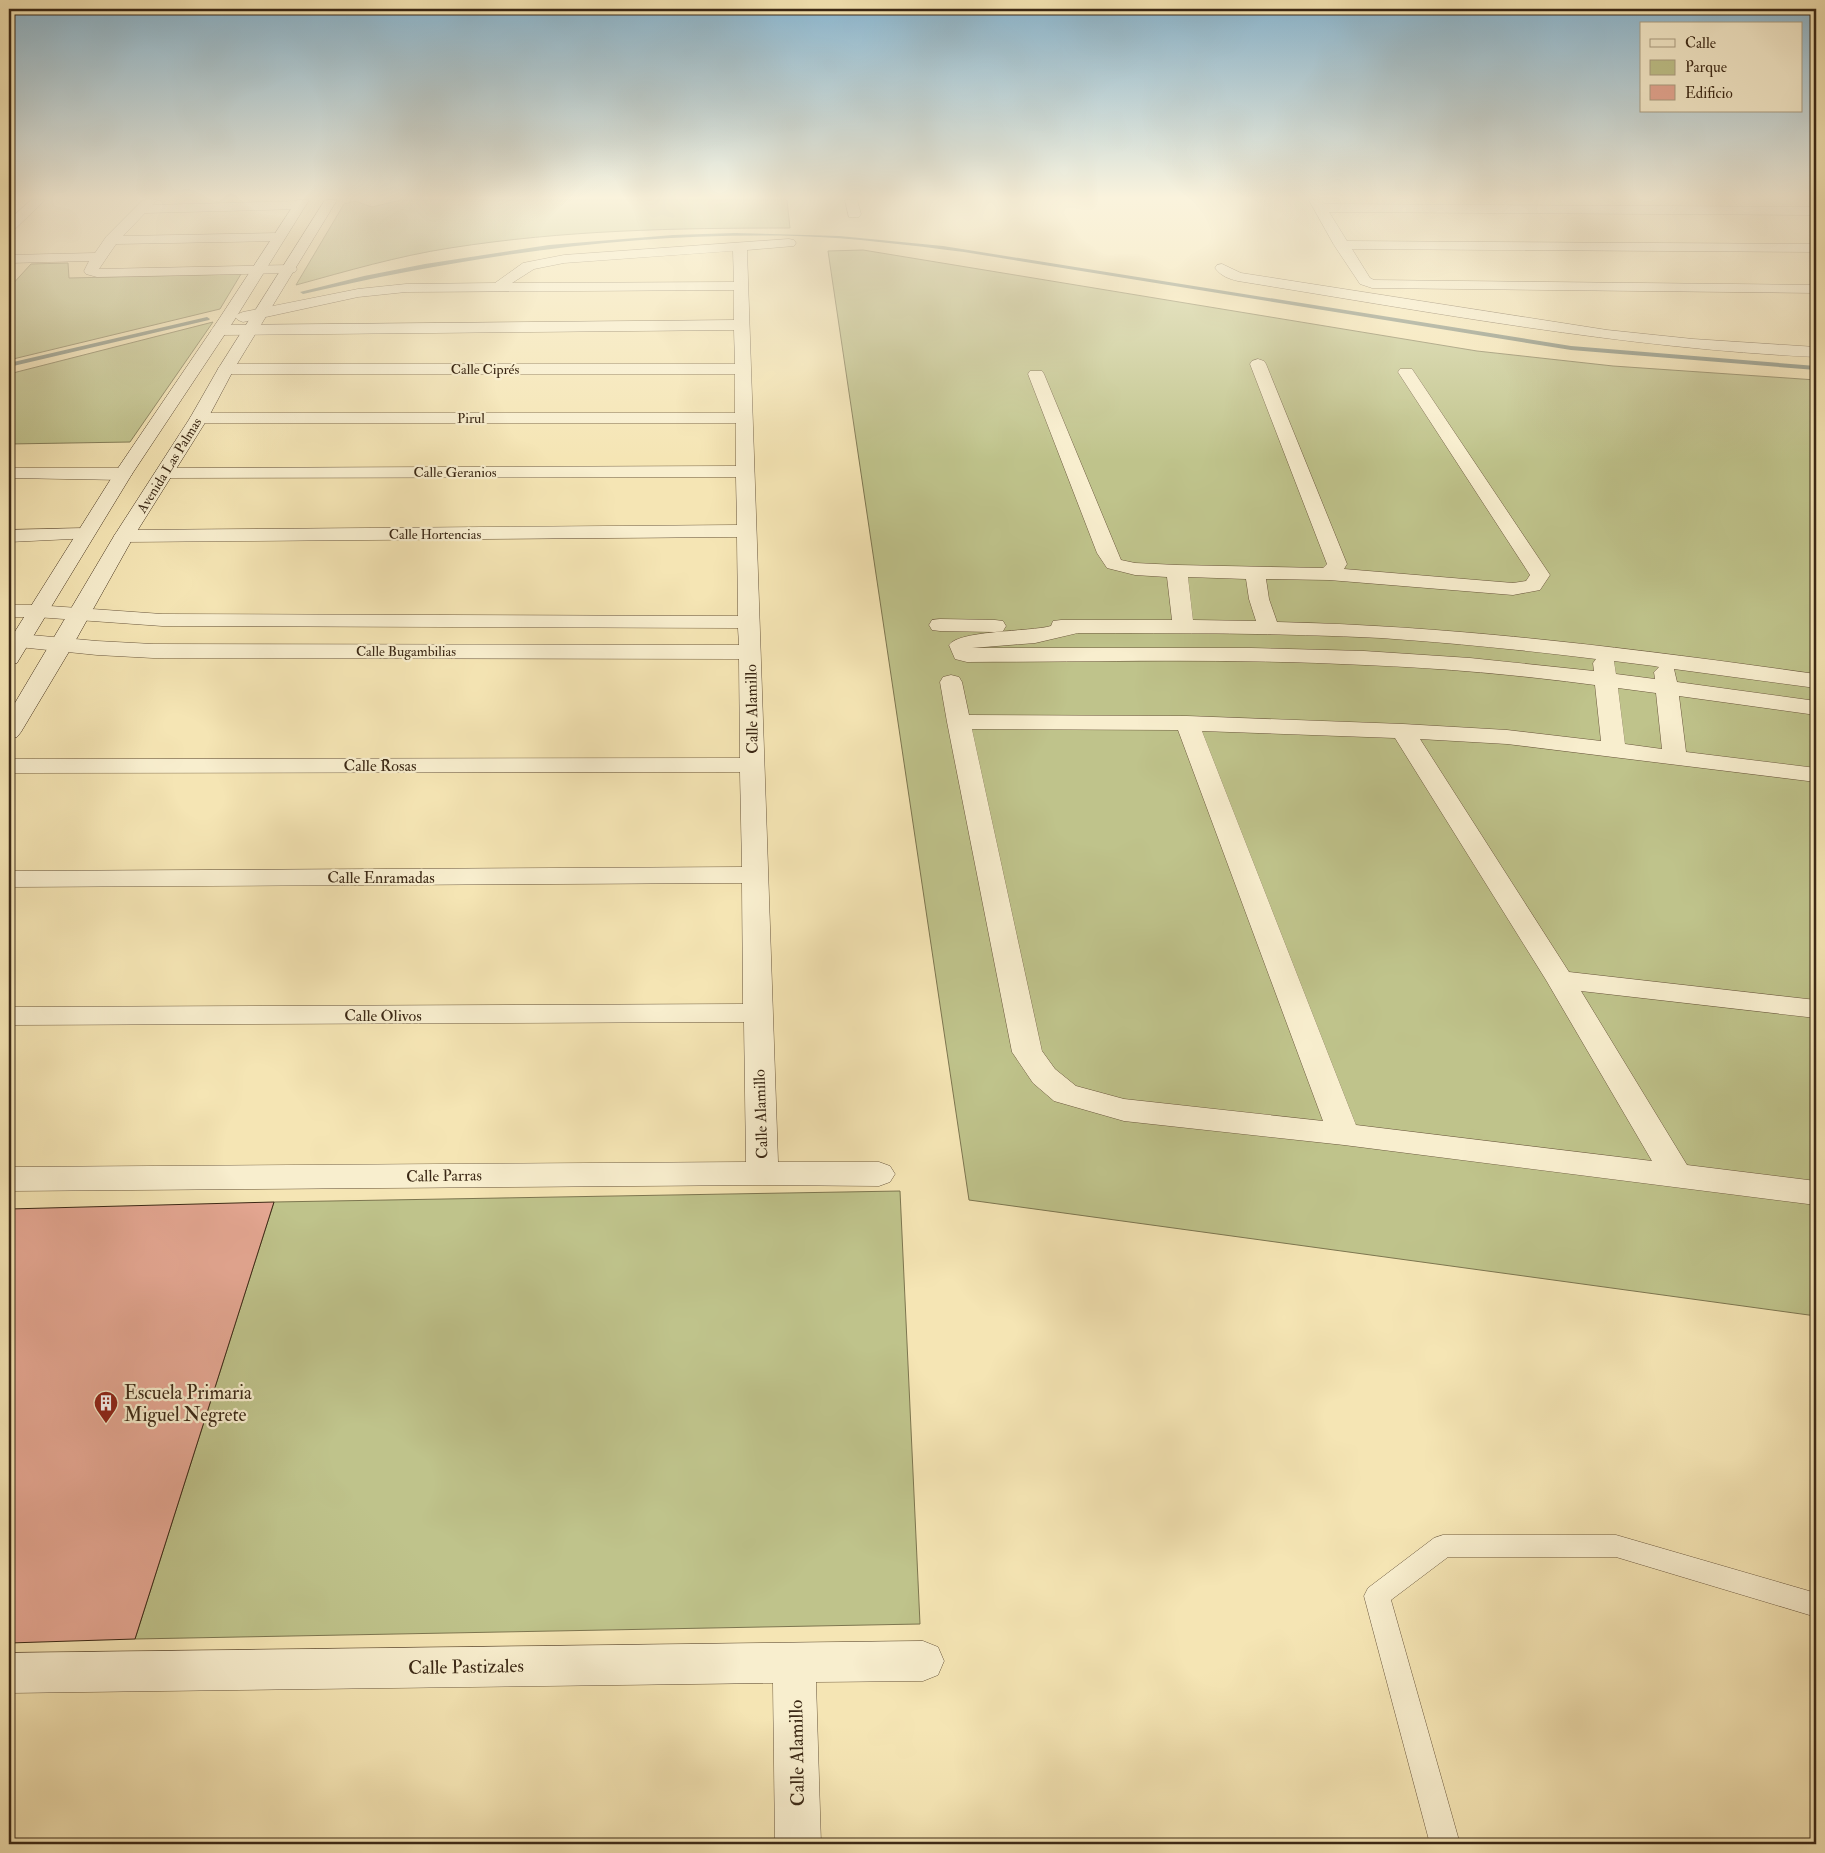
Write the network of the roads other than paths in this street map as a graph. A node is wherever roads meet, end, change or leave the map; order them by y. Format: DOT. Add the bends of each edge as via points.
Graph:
graph roads {
  1 [pos="247,286"];
  2 [pos="279,286"];
  3 [pos="626,286"];
  4 [pos="741,286"];
  5 [pos="1298,286"];
  6 [pos="1438,286"];
  7 [pos="499,287"];
  8 [pos="1816,290"];
  9 [pos="262,313"];
  10 [pos="223,324"];
  11 [pos="742,325"];
  12 [pos="252,329"];
  13 [pos="1816,352"];
  14 [pos="1258,364"];
  15 [pos="226,369"];
  16 [pos="743,369"];
  17 [pos="1406,372"];
  18 [pos="1036,374"];
  19 [pos="199,418"];
  20 [pos="744,418"];
  21 [pos="746,471"];
  22 [pos="164,472"];
  23 [pos="9,473"];
  24 [pos="123,474"];
  25 [pos="746,531"];
  26 [pos="85,534"];
  27 [pos="9,536"];
  28 [pos="124,536"];
  29 [pos="1176,571"];
  30 [pos="1255,574"];
  31 [pos="1329,574"];
  32 [pos="9,611"];
  33 [pos="36,611"];
  34 [pos="80,614"];
  35 [pos="748,622"];
  36 [pos="940,625"];
  37 [pos="1183,625"];
  38 [pos="1078,626"];
  39 [pos="1268,626"];
  40 [pos="15,639"];
  41 [pos="62,645"];
  42 [pos="750,652"];
  43 [pos="1603,653"];
  44 [pos="9,658"];
  45 [pos="1664,661"];
  46 [pos="1606,680"];
  47 [pos="1816,681"];
  48 [pos="951,682"];
  49 [pos="1666,688"];
  50 [pos="1816,708"];
  51 [pos="960,722"];
  52 [pos="1187,724"];
  53 [pos="1403,731"];
  54 [pos="9,732"];
  55 [pos="1614,751"];
  56 [pos="1675,758"];
  57 [pos="752,765"];
  58 [pos="9,766"];
  59 [pos="1816,774"];
  60 [pos="754,875"];
  61 [pos="9,879"];
  62 [pos="1560,980"];
  63 [pos="1816,1009"];
  64 [pos="757,1013"];
  65 [pos="9,1016"];
  66 [pos="1344,1134"];
  67 [pos="762,1173"];
  68 [pos="879,1174"];
  69 [pos="1676,1174"];
  70 [pos="9,1179"];
  71 [pos="1816,1193"];
  72 [pos="1816,1606"];
  73 [pos="923,1661"];
  74 [pos="794,1662"];
  75 [pos="9,1673"];
  76 [pos="798,1844"];
  77 [pos="1445,1844"];
  1 -- 10 [label="street, Avenida Las Palmas"];
  2 -- 9 [label="street, Avenida Las Palmas"];
  3 -- 7 [label="street"];
  4 -- 11 [label="street, Calle Alamillo"];
  5 -- 13 [label="street" via="1608,335"];
  6 -- 8 [label="street"];
  7 -- 9 [label="street" via="406,288"];
  9 -- 10 [label="street"];
  9 -- 12 [label="street, Avenida Las Palmas"];
  10 -- 12 [label="street"];
  10 -- 24 [label="street, Avenida Las Palmas"];
  11 -- 12 [label="street"];
  11 -- 16 [label="street, Calle Alamillo"];
  12 -- 15 [label="street, Avenida Las Palmas"];
  14 -- 31 [label="street" via="1337,564"];
  15 -- 16 [label="street, Calle Ciprés"];
  15 -- 19 [label="street, Avenida Las Palmas"];
  16 -- 20 [label="street, Calle Alamillo"];
  17 -- 31 [label="street" via="1540,575 1533,586 1513,589"];
  18 -- 29 [label="street" via="1106,553 1114,564 1136,569"];
  19 -- 20 [label="street, Pirul"];
  19 -- 22 [label="street, Avenida Las Palmas"];
  20 -- 21 [label="street, Calle Alamillo"];
  21 -- 22 [label="street, Calle Geranios"];
  21 -- 25 [label="street, Calle Alamillo"];
  22 -- 28 [label="street, Avenida Las Palmas"];
  23 -- 24 [label="street"];
  24 -- 26 [label="street, Avenida Las Palmas"];
  25 -- 28 [label="street, Calle Hortencias"];
  25 -- 35 [label="street, Calle Alamillo"];
  26 -- 27 [label="street"];
  26 -- 33 [label="street, Avenida Las Palmas"];
  28 -- 34 [label="street, Avenida Las Palmas"];
  29 -- 30 [label="street"];
  29 -- 37 [label="street"];
  30 -- 31 [label="street"];
  30 -- 39 [label="street"];
  32 -- 33 [label="street, Calle Bugambilias"];
  33 -- 34 [label="street, Calle Bugambilias"];
  33 -- 40 [label="street, Avenida Las Palmas"];
  34 -- 35 [label="street, Calle Bugambilias" via="226,621"];
  34 -- 41 [label="street, Avenida Las Palmas"];
  35 -- 42 [label="street, Calle Alamillo"];
  36 -- 38 [label="street"];
  37 -- 38 [label="street"];
  37 -- 39 [label="street"];
  38 -- 46 [label="street" via="1035,637 972,641 960,646 962,654 967,655 1314,656 1422,661"];
  39 -- 43 [label="street" via="1491,640"];
  40 -- 41 [label="street, Calle Bugambilias"];
  40 -- 44 [label="street, Avenida Las Palmas"];
  41 -- 42 [label="street, Calle Bugambilias" via="153,651"];
  41 -- 54 [label="street, Avenida Las Palmas"];
  42 -- 57 [label="street, Calle Alamillo"];
  43 -- 45 [label="street"];
  43 -- 46 [label="street"];
  45 -- 47 [label="street"];
  45 -- 49 [label="street"];
  46 -- 49 [label="street"];
  46 -- 55 [label="street"];
  48 -- 51 [label="street"];
  49 -- 50 [label="street"];
  49 -- 56 [label="street"];
  51 -- 52 [label="street"];
  51 -- 66 [label="street" via="1027,1052 1044,1076 1065,1094 1124,1110"];
  52 -- 53 [label="street"];
  52 -- 66 [label="street"];
  53 -- 55 [label="street" via="1507,737"];
  53 -- 62 [label="street"];
  55 -- 56 [label="street"];
  56 -- 59 [label="street"];
  57 -- 58 [label="street, Calle Rosas"];
  57 -- 60 [label="street, Calle Alamillo"];
  60 -- 61 [label="street, Calle Enramadas"];
  60 -- 64 [label="street, Calle Alamillo"];
  62 -- 63 [label="street"];
  62 -- 69 [label="street"];
  64 -- 65 [label="street, Calle Olivos"];
  64 -- 67 [label="street, Calle Alamillo"];
  66 -- 69 [label="street"];
  67 -- 68 [label="street, Calle Parras"];
  67 -- 70 [label="street, Calle Parras"];
  69 -- 71 [label="street"];
  72 -- 77 [label="lane" via="1616,1546 1443,1546 1377,1596"];
  73 -- 74 [label="street, Calle Pastizales"];
  74 -- 75 [label="street, Calle Pastizales"];
  74 -- 76 [label="street, Calle Alamillo"];
}
